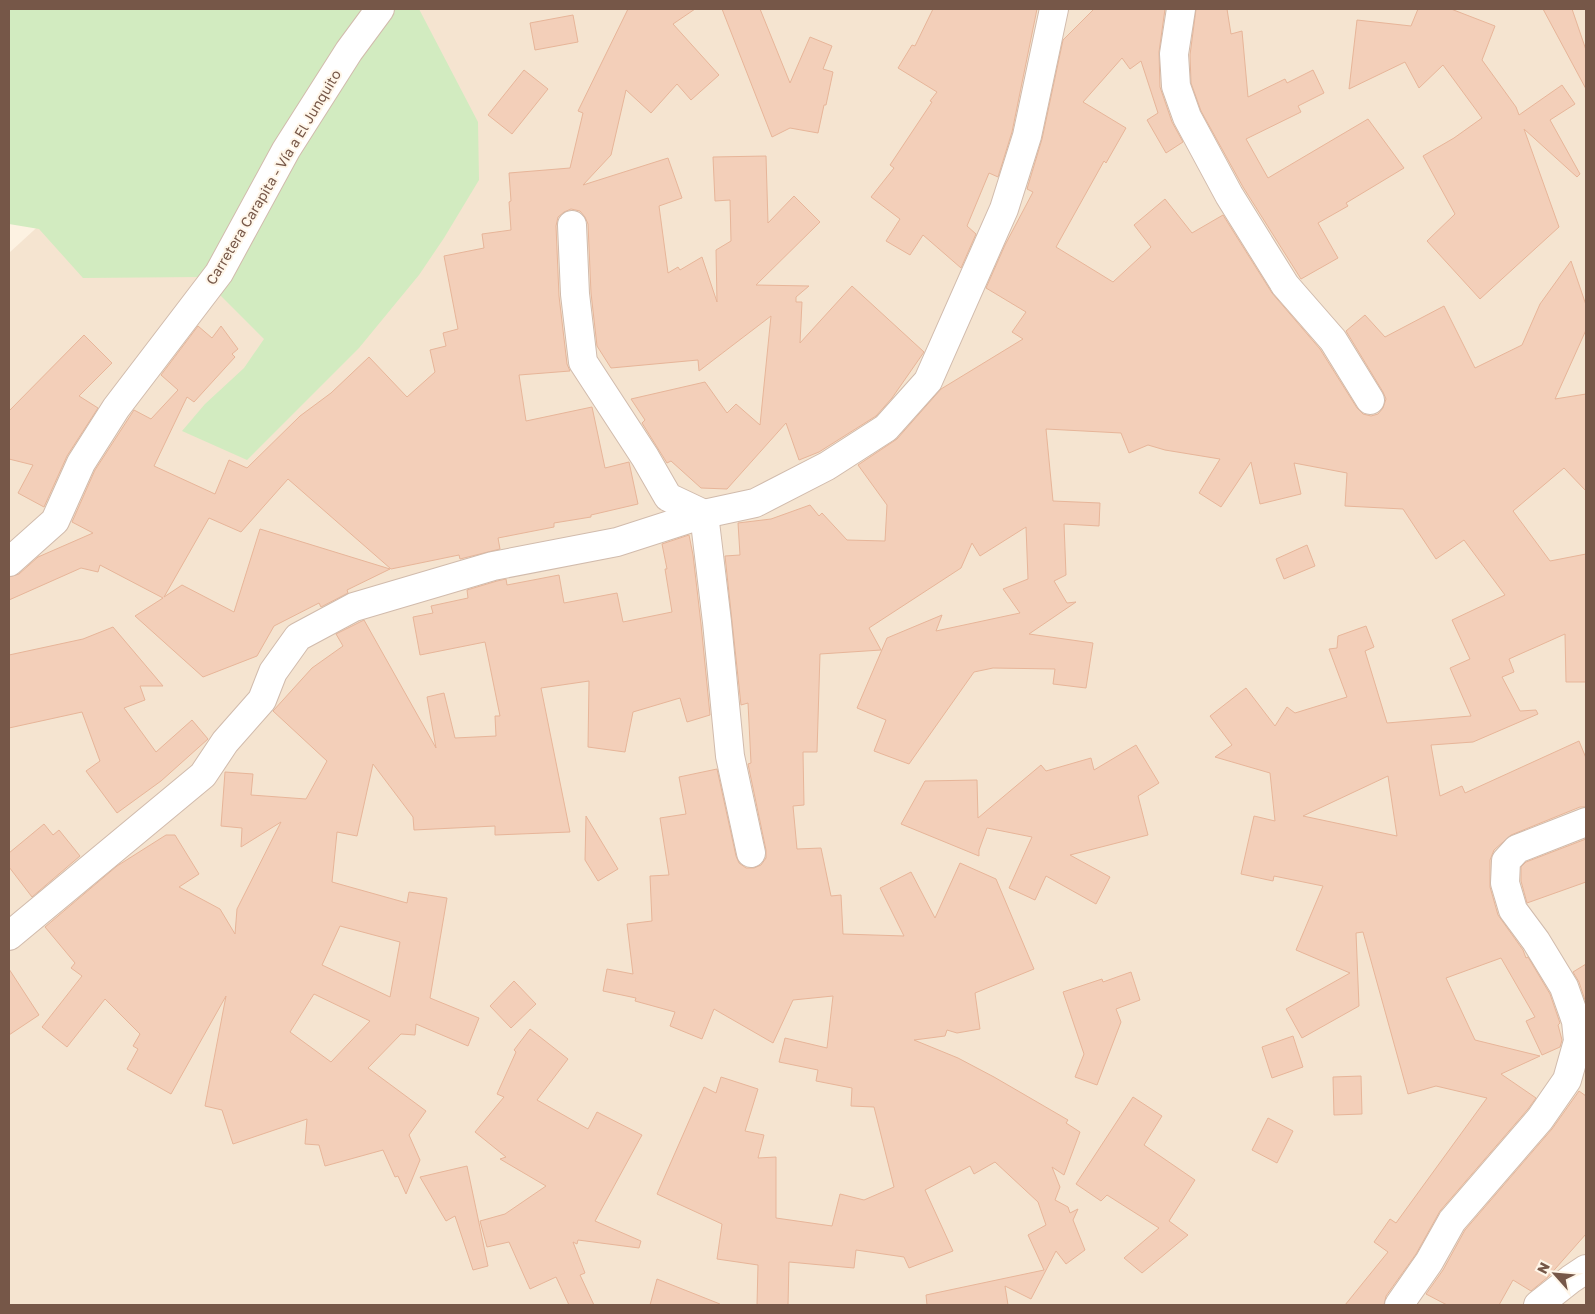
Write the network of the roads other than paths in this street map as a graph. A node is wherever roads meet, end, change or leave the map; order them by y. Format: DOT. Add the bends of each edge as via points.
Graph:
graph roads {
  1 [pos="380,9"];
  2 [pos="1054,9"];
  3 [pos="1181,9"];
  4 [pos="572,225"];
  5 [pos="1370,400"];
  6 [pos="704,514"];
  7 [pos="9,562"];
  8 [pos="1586,822"];
  9 [pos="751,853"];
  10 [pos="9,936"];
  11 [pos="1586,1269"];
  12 [pos="1399,1305"];
  13 [pos="1538,1305"];
  1 -- 7 [label="street, Carretera Carapita - Vía a El Junquito" via="286,150 219,273 116,408 81,463 55,521"];
  2 -- 6 [label="street" via="1027,136 1004,209 928,382 886,428 827,466 755,502"];
  3 -- 5 [label="street" via="1174,54 1176,86 1187,117 1285,284 1334,340"];
  4 -- 6 [label="street" via="575,294 583,362 668,497"];
  6 -- 9 [label="street" via="730,756"];
  6 -- 10 [label="street" via="617,542 493,566 354,607 298,637 273,672 262,700 225,742 202,775"];
  8 -- 12 [label="street" via="1517,848 1506,861 1505,883 1513,910 1564,987 1576,1021 1578,1041 1567,1080 1540,1119 1452,1220 1429,1262"];
  11 -- 13 [label="street"];
}
